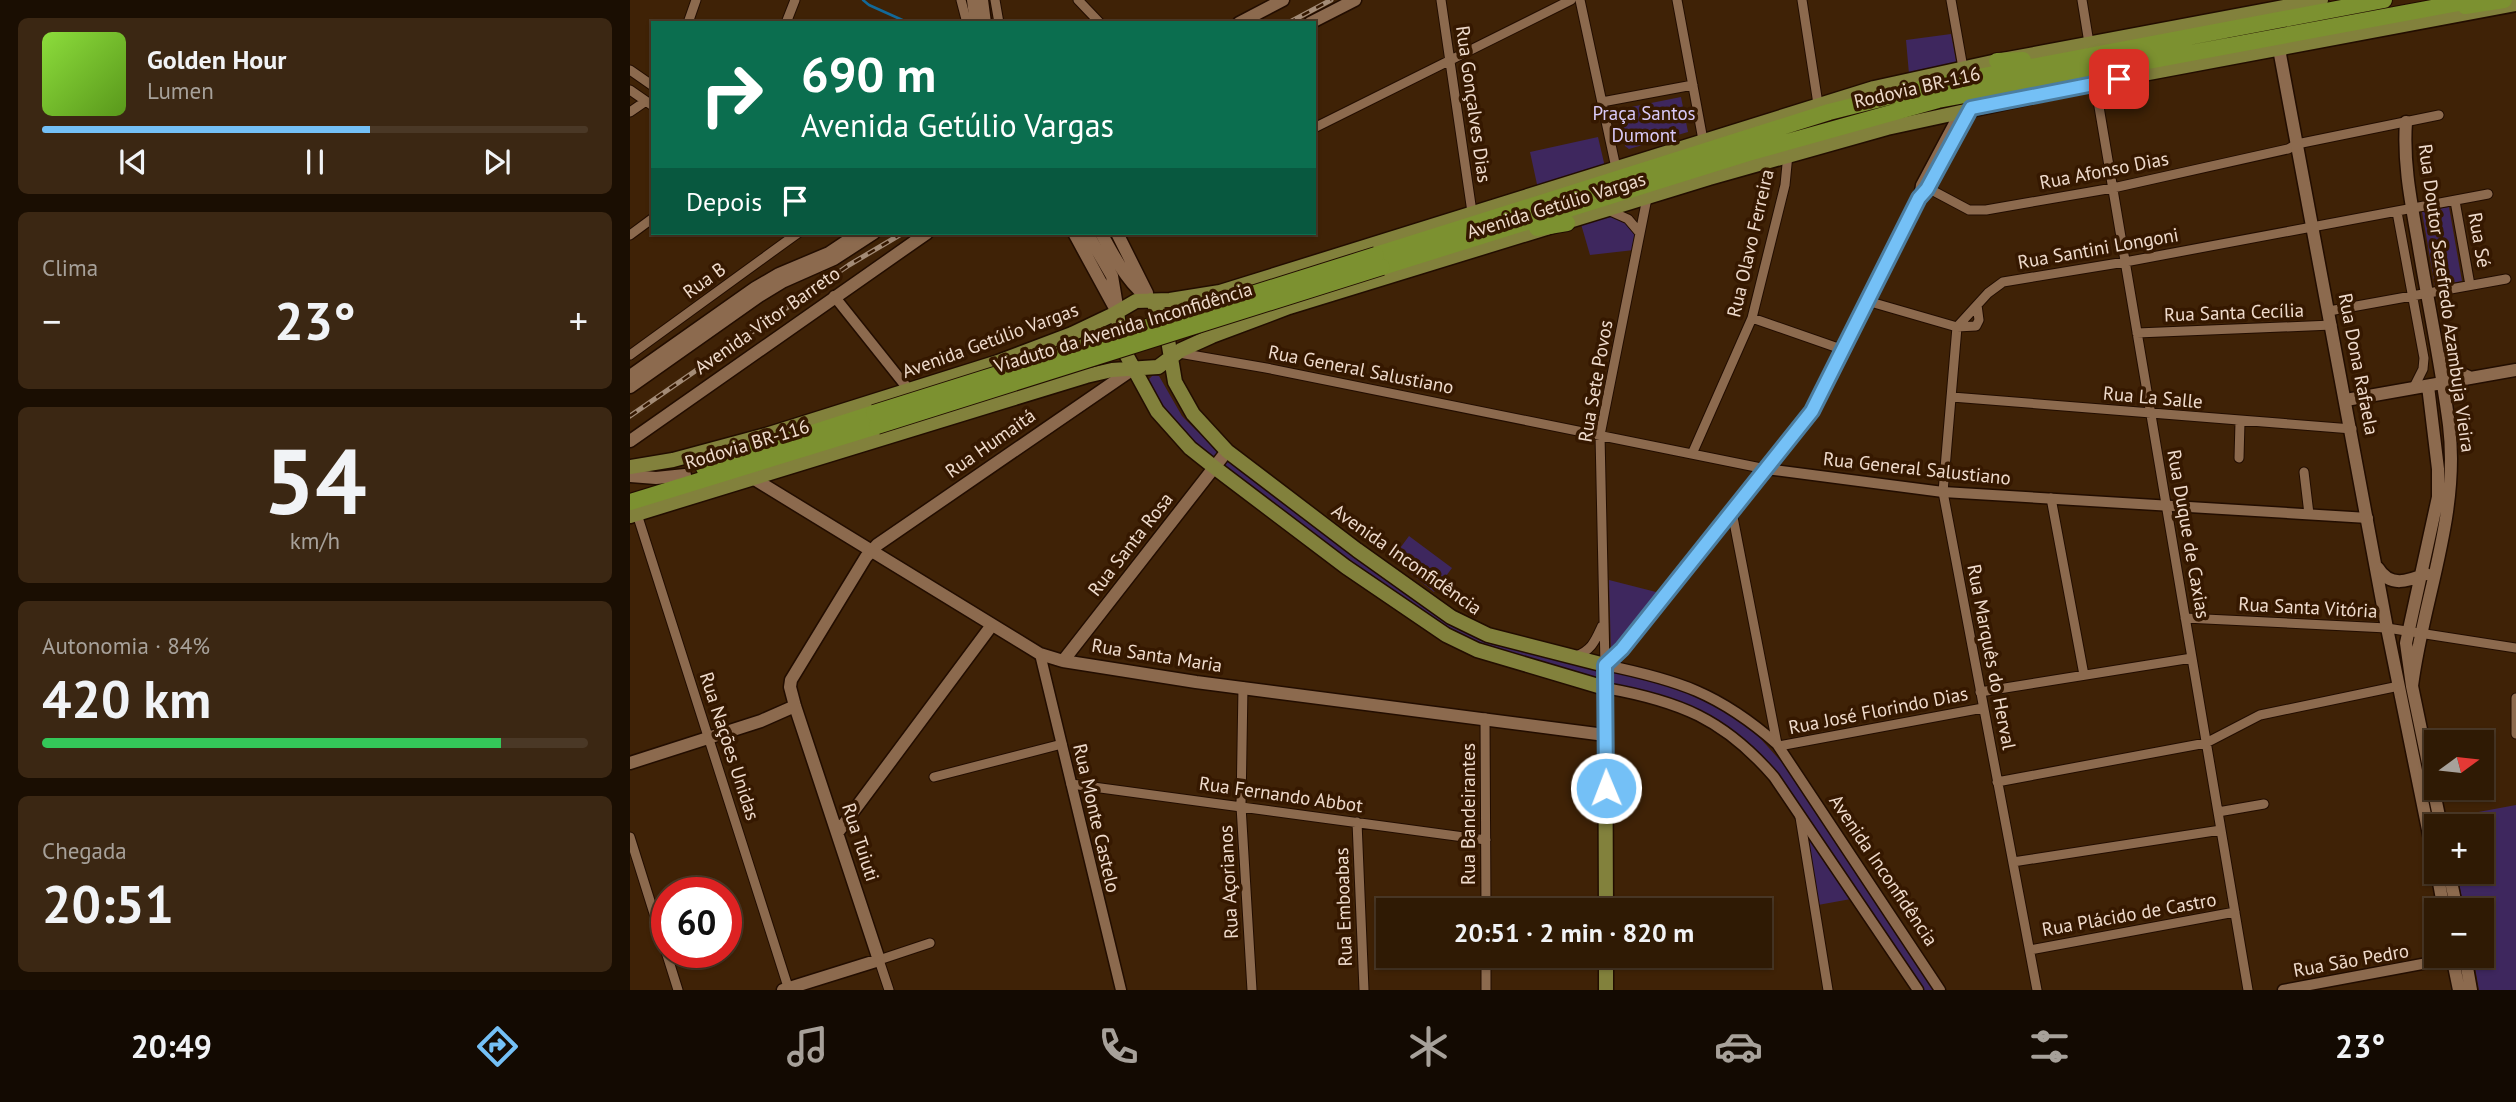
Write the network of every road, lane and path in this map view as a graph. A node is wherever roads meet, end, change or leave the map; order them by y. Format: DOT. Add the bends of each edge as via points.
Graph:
graph roads {
  1 [pos="696,0"];
  2 [pos="795,0"];
  3 [pos="961,0"];
  4 [pos="973,0"];
  5 [pos="982,0"];
  6 [pos="995,0"];
  7 [pos="1078,0"];
  8 [pos="1283,0"];
  9 [pos="1355,0"];
  10 [pos="1441,0"];
  11 [pos="1571,0"];
  12 [pos="1580,0"];
  13 [pos="1677,0"];
  14 [pos="1802,0"];
  15 [pos="1951,0"];
  16 [pos="2082,0"];
  17 [pos="2321,0"];
  18 [pos="2384,0"];
  19 [pos="2475,0"];
  20 [pos="2505,0"];
  21 [pos="2516,4"];
  22 [pos="2449,5"];
  23 [pos="689,21"];
  24 [pos="787,21"];
  25 [pos="966,21"];
  26 [pos="976,21"];
  27 [pos="985,21"];
  28 [pos="999,21"];
  29 [pos="1098,21"];
  30 [pos="1243,21"];
  31 [pos="1314,21"];
  32 [pos="2089,43"];
  33 [pos="2278,43"];
  34 [pos="2250,55"];
  35 [pos="2071,58"];
  36 [pos="1450,60"];
  37 [pos="1997,61"];
  38 [pos="1963,68"];
  39 [pos="630,70"];
  40 [pos="2142,74"];
  41 [pos="2095,83"];
  42 [pos="651,85"];
  43 [pos="1693,85"];
  44 [pos="630,90"];
  45 [pos="1938,100"];
  46 [pos="1602,102"];
  47 [pos="649,103"];
  48 [pos="1818,104"];
  49 [pos="1971,108"];
  50 [pos="630,113"];
  51 [pos="1950,113"];
  52 [pos="2439,115"];
  53 [pos="2406,121"];
  54 [pos="1316,127"];
  55 [pos="1703,140"];
  56 [pos="2297,144"];
  57 [pos="1748,153"];
  58 [pos="1788,154"];
  59 [pos="1616,168"];
  60 [pos="1709,178"];
  61 [pos="1556,188"];
  62 [pos="2113,188"];
  63 [pos="1923,191"];
  64 [pos="2488,194"];
  65 [pos="1647,198"];
  66 [pos="2455,201"];
  67 [pos="2412,209"];
  68 [pos="1608,210"];
  69 [pos="1472,212"];
  70 [pos="2397,212"];
  71 [pos="1504,215"];
  72 [pos="651,219"];
  73 [pos="1567,223"];
  74 [pos="2314,228"];
  75 [pos="1639,232"];
  76 [pos="630,235"];
  77 [pos="795,235"];
  78 [pos="856,235"];
  79 [pos="871,235"];
  80 [pos="924,235"];
  81 [pos="1075,235"];
  82 [pos="1089,235"];
  83 [pos="1102,235"];
  84 [pos="1118,235"];
  85 [pos="1479,238"];
  86 [pos="1379,261"];
  87 [pos="2126,262"];
  88 [pos="1115,269"];
  89 [pos="2506,279"];
  90 [pos="2470,285"];
  91 [pos="2426,293"];
  92 [pos="834,296"];
  93 [pos="1201,296"];
  94 [pos="2412,296"];
  95 [pos="1151,300"];
  96 [pos="1867,301"];
  97 [pos="2329,311"];
  98 [pos="1117,312"];
  99 [pos="1752,318"];
  100 [pos="2332,325"];
  101 [pos="1957,327"];
  102 [pos="2137,333"];
  103 [pos="1072,334"];
  104 [pos="1210,336"];
  105 [pos="1844,350"];
  106 [pos="2436,353"];
  107 [pos="630,355"];
  108 [pos="1174,356"];
  109 [pos="1221,359"];
  110 [pos="1133,369"];
  111 [pos="2516,370"];
  112 [pos="638,374"];
  113 [pos="1086,376"];
  114 [pos="2471,379"];
  115 [pos="2435,385"];
  116 [pos="630,387"];
  117 [pos="2413,388"];
  118 [pos="909,390"];
  119 [pos="1952,397"];
  120 [pos="2346,400"];
  121 [pos="2151,414"];
  122 [pos="876,420"];
  123 [pos="2240,422"];
  124 [pos="2352,429"];
  125 [pos="1601,435"];
  126 [pos="630,441"];
  127 [pos="1231,454"];
  128 [pos="1692,454"];
  129 [pos="2239,458"];
  130 [pos="630,467"];
  131 [pos="1218,469"];
  132 [pos="1766,469"];
  133 [pos="2304,472"];
  134 [pos="685,475"];
  135 [pos="630,476"];
  136 [pos="751,477"];
  137 [pos="630,491"];
  138 [pos="1943,492"];
  139 [pos="2050,498"];
  140 [pos="2166,506"];
  141 [pos="632,511"];
  142 [pos="1732,512"];
  143 [pos="2309,514"];
  144 [pos="2368,518"];
  145 [pos="871,551"];
  146 [pos="2377,565"];
  147 [pos="2436,571"];
  148 [pos="2420,576"];
  149 [pos="2185,618"];
  150 [pos="1604,621"];
  151 [pos="992,625"];
  152 [pos="2387,628"];
  153 [pos="2414,632"];
  154 [pos="2516,648"];
  155 [pos="1040,654"];
  156 [pos="1575,656"];
  157 [pos="2192,658"];
  158 [pos="1063,661"];
  159 [pos="1605,665"];
  160 [pos="2084,675"];
  161 [pos="2406,686"];
  162 [pos="1243,687"];
  163 [pos="1605,688"];
  164 [pos="1980,692"];
  165 [pos="2516,698"];
  166 [pos="795,706"];
  167 [pos="1983,708"];
  168 [pos="1485,718"];
  169 [pos="1774,723"];
  170 [pos="1762,731"];
  171 [pos="2516,734"];
  172 [pos="1605,736"];
  173 [pos="709,738"];
  174 [pos="2206,743"];
  175 [pos="1062,744"];
  176 [pos="1778,745"];
  177 [pos="630,763"];
  178 [pos="934,777"];
  179 [pos="1997,782"];
  180 [pos="1071,783"];
  181 [pos="2264,804"];
  182 [pos="1241,806"];
  183 [pos="2218,812"];
  184 [pos="2427,814"];
  185 [pos="2438,814"];
  186 [pos="1800,817"];
  187 [pos="1357,822"];
  188 [pos="2221,830"];
  189 [pos="838,832"];
  190 [pos="630,837"];
  191 [pos="1486,839"];
  192 [pos="2013,862"];
  193 [pos="1486,898"];
  194 [pos="1606,898"];
  195 [pos="2235,912"];
  196 [pos="930,943"];
  197 [pos="2029,950"];
  198 [pos="879,960"];
  199 [pos="2424,963"];
  200 [pos="1486,968"];
  201 [pos="1606,968"];
  202 [pos="2459,968"];
  203 [pos="2464,968"];
  204 [pos="787,989"];
  205 [pos="678,990"];
  206 [pos="889,990"];
  207 [pos="1121,990"];
  208 [pos="1252,990"];
  209 [pos="1364,990"];
  210 [pos="1486,990"];
  211 [pos="1606,990"];
  212 [pos="1828,990"];
  213 [pos="1918,990"];
  214 [pos="1940,990"];
  215 [pos="2037,990"];
  216 [pos="2248,990"];
  217 [pos="2283,990"];
  218 [pos="2459,990"];
  219 [pos="2472,990"];
  1 -- 23 [label="street"];
  2 -- 24 [label="street"];
  3 -- 25 [label="street"];
  4 -- 26 [label="main road"];
  5 -- 27 [label="main road"];
  6 -- 28 [label="street"];
  7 -- 29 [label="street"];
  8 -- 30 [label="main road"];
  9 -- 31 [label="main road"];
  10 -- 36 [label="street, Rua Gonçalves Dias"];
  11 -- 36 [label="street"];
  12 -- 46 [label="street"];
  13 -- 43 [label="street"];
  14 -- 48 [label="street"];
  15 -- 38 [label="street"];
  16 -- 32 [label="street"];
  17 -- 32 [label="main road, Avenida Getúlio Vargas"];
  18 -- 35 [label="highway, Rodovia BR-116"];
  19 -- 22 [label="highway, Rodovia BR-116"];
  20 -- 21 [label="highway"];
  20 -- 22 [label="highway"];
  21 -- 33 [label="main road"];
  22 -- 33 [label="highway, Rodovia BR-116"];
  32 -- 37 [label="main road, Avenida Getúlio Vargas"];
  33 -- 34 [label="highway"];
  33 -- 45 [label="highway, Rodovia BR-116"];
  33 -- 56 [label="main road, Rua Dona Rafaela"];
  34 -- 40 [label="main road, Avenida Getúlio Vargas"];
  35 -- 37 [label="highway"];
  35 -- 71 [label="highway, Rodovia BR-116" via="1829,112"];
  36 -- 54 [label="street"];
  36 -- 69 [label="street, Rua Gonçalves Dias"];
  37 -- 38 [label="main road, Avenida Getúlio Vargas"];
  38 -- 48 [label="main road, Avenida Getúlio Vargas"];
  39 -- 42 [label="street"];
  40 -- 41 [label="main road, Avenida Getúlio Vargas"];
  40 -- 45 [label="highway" via="2125,71 1950,104"];
  41 -- 49 [label="main road, Avenida Getúlio Vargas"];
  41 -- 62 [label="street, Rua Duque de Caxias"];
  43 -- 46 [label="street"];
  43 -- 55 [label="street"];
  44 -- 47 [label="street"];
  45 -- 57 [label="highway, Rodovia BR-116"];
  46 -- 59 [label="street"];
  47 -- 50 [label="street"];
  48 -- 55 [label="main road, Avenida Getúlio Vargas"];
  49 -- 51 [label="main road, Avenida Getúlio Vargas"];
  49 -- 63 [label="street"];
  51 -- 58 [label="main road, Avenida Getúlio Vargas"];
  51 -- 63 [label="street" via="1954,123"];
  52 -- 53 [label="street, Rua Afonso Dias"];
  53 -- 56 [label="street, Rua Afonso Dias"];
  53 -- 67 [label="main road, Rua Doutor Sezefredo Azambuja Vieira"];
  55 -- 59 [label="main road, Avenida Getúlio Vargas"];
  56 -- 62 [label="street, Rua Afonso Dias"];
  56 -- 74 [label="main road, Rua Dona Rafaela"];
  57 -- 60 [label="highway"];
  57 -- 85 [label="highway, Rodovia BR-116"];
  58 -- 60 [label="main road, Avenida Getúlio Vargas"];
  58 -- 99 [label="street, Rua Olavo Ferreira" via="1785,186"];
  59 -- 61 [label="main road, Avenida Getúlio Vargas"];
  60 -- 65 [label="main road, Avenida Getúlio Vargas"];
  61 -- 69 [label="main road, Avenida Getúlio Vargas"];
  61 -- 71 [label="highway"];
  62 -- 63 [label="street, Rua Afonso Dias" via="1986,210 1969,210"];
  62 -- 87 [label="street, Rua Duque de Caxias"];
  63 -- 96 [label="street"];
  64 -- 66 [label="street, Rua Santini Longoni"];
  65 -- 68 [label="main road, Avenida Getúlio Vargas"];
  65 -- 75 [label="street, Rua Sete Povos"];
  66 -- 67 [label="street, Rua Santini Longoni"];
  66 -- 90 [label="street, Rua Sé"];
  67 -- 70 [label="street, Rua Santini Longoni"];
  67 -- 91 [label="main road, Rua Doutor Sezefredo Azambuja Vieira"];
  68 -- 73 [label="main road, Avenida Getúlio Vargas"];
  68 -- 75 [label="street" via="1622,215"];
  69 -- 93 [label="main road, Avenida Getúlio Vargas"];
  70 -- 74 [label="street, Rua Santini Longoni"];
  70 -- 94 [label="street, Rua Doutor Sezefredo Azambuja Vieira"];
  71 -- 86 [label="highway, Rodovia BR-116"];
  72 -- 76 [label="street"];
  73 -- 85 [label="highway"];
  73 -- 104 [label="main road, Avenida Getúlio Vargas" via="1302,303"];
  74 -- 87 [label="street, Rua Santini Longoni"];
  74 -- 97 [label="main road, Rua Dona Rafaela"];
  75 -- 125 [label="street, Rua Sete Povos"];
  77 -- 107 [label="street, Rua B"];
  78 -- 112 [label="main road" via="755,288"];
  79 -- 112 [label="main road" via="834,259 782,282"];
  80 -- 92 [label="main road, Avenida Vitor Barreto"];
  81 -- 98 [label="main road, Avenida Inconfidência"];
  82 -- 88 [label="main road"];
  83 -- 88 [label="main road"];
  84 -- 95 [label="main road, Avenida Inconfidência"];
  85 -- 86 [label="highway, Rodovia BR-116"];
  86 -- 122 [label="highway, Viaduto da Avenida Inconfidência, bridge"];
  87 -- 101 [label="street, Rua Santini Longoni" via="2003,282"];
  87 -- 102 [label="street, Rua Duque de Caxias"];
  88 -- 95 [label="main road, Avenida Inconfidência"];
  88 -- 98 [label="main road, Avenida Inconfidência"];
  89 -- 90 [label="street"];
  90 -- 91 [label="street"];
  91 -- 94 [label="street"];
  91 -- 106 [label="main road, Rua Doutor Sezefredo Azambuja Vieira"];
  92 -- 118 [label="street"];
  92 -- 126 [label="main road, Avenida Vitor Barreto"];
  93 -- 95 [label="main road, Avenida Getúlio Vargas"];
  93 -- 104 [label="main road" via="1184,308 1183,324 1195,335"];
  94 -- 97 [label="street"];
  94 -- 117 [label="street, Rua Doutor Sezefredo Azambuja Vieira" via="2424,358"];
  95 -- 98 [label="main road, Avenida Getúlio Vargas" via="1130,303"];
  95 -- 108 [label="main road, Avenida Inconfidência"];
  96 -- 101 [label="street"];
  96 -- 105 [label="street"];
  97 -- 100 [label="main road, Rua Dona Rafaela"];
  98 -- 103 [label="main road, Avenida Getúlio Vargas"];
  98 -- 110 [label="main road, Avenida Inconfidência" via="1122,347"];
  99 -- 105 [label="street"];
  99 -- 128 [label="street, Rua Olavo Ferreira"];
  100 -- 102 [label="street, Rua Santa Cecília"];
  100 -- 120 [label="main road, Rua Dona Rafaela"];
  101 -- 119 [label="street, Rua Marquês do Herval"];
  102 -- 121 [label="street, Rua Duque de Caxias"];
  103 -- 113 [label="main road" via="1089,335 1101,349 1100,360"];
  103 -- 118 [label="main road, Avenida Getúlio Vargas"];
  104 -- 108 [label="main road, Avenida Getúlio Vargas"];
  104 -- 109 [label="street" via="1209,348"];
  105 -- 132 [label="street" via="1812,411"];
  106 -- 114 [label="main road" via="2451,369"];
  106 -- 115 [label="main road, Rua Doutor Sezefredo Azambuja Vieira"];
  108 -- 109 [label="street, Rua General Salustiano"];
  108 -- 110 [label="main road, Avenida Getúlio Vargas" via="1153,369"];
  108 -- 127 [label="main road, Avenida Inconfidência" via="1172,375 1186,404"];
  109 -- 125 [label="street, Rua General Salustiano"];
  110 -- 113 [label="main road, Avenida Getúlio Vargas"];
  110 -- 131 [label="main road, Avenida Inconfidência" via="1157,411 1190,448"];
  110 -- 145 [label="main road, Rua Humaitá"];
  111 -- 114 [label="main road"];
  112 -- 116 [label="main road"];
  113 -- 136 [label="main road, Avenida Getúlio Vargas"];
  114 -- 115 [label="main road"];
  115 -- 117 [label="main road"];
  115 -- 147 [label="main road, Rua Doutor Sezefredo Azambuja Vieira" via="2449,425 2451,471"];
  115 -- 148 [label="main road, Rua Doutor Sezefredo Azambuja Vieira" via="2438,497"];
  117 -- 120 [label="main road"];
  118 -- 130 [label="main road, Avenida Getúlio Vargas" via="766,435"];
  119 -- 121 [label="street, Rua La Salle"];
  119 -- 138 [label="street, Rua Marquês do Herval"];
  120 -- 124 [label="main road, Rua Dona Rafaela"];
  121 -- 123 [label="street, Rua La Salle"];
  121 -- 140 [label="street, Rua Duque de Caxias"];
  122 -- 134 [label="highway, Rodovia BR-116"];
  122 -- 141 [label="highway, Rodovia BR-116"];
  123 -- 124 [label="street, Rua La Salle"];
  123 -- 129 [label="street"];
  124 -- 144 [label="main road, Rua Dona Rafaela"];
  125 -- 128 [label="street, Rua General Salustiano"];
  125 -- 150 [label="street, Rua Sete Povos"];
  127 -- 131 [label="main road"];
  127 -- 156 [label="main road, Avenida Inconfidência" via="1451,617 1488,635"];
  128 -- 132 [label="street, Rua General Salustiano"];
  131 -- 158 [label="main road, Rua Santa Rosa"];
  131 -- 163 [label="main road, Avenida Inconfidência" via="1346,567 1446,635 1477,650"];
  132 -- 138 [label="street, Rua General Salustiano"];
  132 -- 142 [label="street"];
  133 -- 143 [label="street"];
  134 -- 135 [label="main road"];
  134 -- 137 [label="highway, Rodovia BR-116"];
  136 -- 141 [label="main road, Avenida Getúlio Vargas"];
  136 -- 145 [label="main road, Rua Santa Maria"];
  138 -- 139 [label="street, Rua General Salustiano"];
  138 -- 164 [label="street, Rua Marquês do Herval"];
  139 -- 140 [label="street, Rua General Salustiano"];
  139 -- 160 [label="street"];
  140 -- 143 [label="street, Rua General Salustiano"];
  140 -- 149 [label="street, Rua Duque de Caxias"];
  141 -- 173 [label="street, Rua Nações Unidas"];
  142 -- 159 [label="street"];
  142 -- 169 [label="street"];
  143 -- 144 [label="street, Rua General Salustiano"];
  144 -- 146 [label="main road, Rua Dona Rafaela"];
  145 -- 151 [label="main road, Rua Santa Maria"];
  145 -- 166 [label="main road, Rua Tuiuti" via="791,680"];
  146 -- 148 [label="main road" via="2392,581 2407,582"];
  146 -- 152 [label="main road, Rua Dona Rafaela"];
  147 -- 148 [label="main road"];
  147 -- 153 [label="main road, Rua Doutor Sezefredo Azambuja Vieira"];
  148 -- 153 [label="main road, Rua Doutor Sezefredo Azambuja Vieira"];
  149 -- 152 [label="street, Rua Santa Vitória"];
  149 -- 157 [label="street, Rua Duque de Caxias"];
  150 -- 156 [label="street" via="1594,645"];
  150 -- 159 [label="street, Rua Sete Povos"];
  151 -- 155 [label="main road, Rua Santa Maria"];
  151 -- 189 [label="main road"];
  152 -- 153 [label="street, Rua Santa Vitória"];
  152 -- 161 [label="main road, Rua Dona Rafaela"];
  153 -- 154 [label="street, Rua Santa Vitória"];
  153 -- 161 [label="main road, Rua Doutor Sezefredo Azambuja Vieira"];
  155 -- 158 [label="main road, Rua Santa Maria"];
  155 -- 175 [label="street, Rua Monte Castelo"];
  156 -- 159 [label="main road, Avenida Inconfidência"];
  157 -- 160 [label="street"];
  157 -- 174 [label="street, Rua Duque de Caxias"];
  158 -- 162 [label="main road, Rua Santa Maria"];
  159 -- 163 [label="main road"];
  159 -- 170 [label="street, Avenida Inconfidência" via="1706,693"];
  160 -- 164 [label="street"];
  161 -- 174 [label="street" via="2260,715"];
  161 -- 184 [label="main road, Rua Doutor Sezefredo Azambuja Vieira"];
  161 -- 185 [label="main road, Rua Doutor Sezefredo Azambuja Vieira"];
  162 -- 168 [label="main road, Rua Santa Maria"];
  162 -- 182 [label="street, Rua Açorianos"];
  163 -- 172 [label="main road"];
  163 -- 186 [label="street, Avenida Inconfidência" via="1670,702 1713,724 1746,746 1774,777"];
  164 -- 167 [label="street, Rua Marquês do Herval"];
  165 -- 171 [label="street"];
  166 -- 173 [label="main road"];
  166 -- 189 [label="main road, Rua Tuiuti"];
  167 -- 176 [label="street, Rua José Florindo Dias"];
  167 -- 179 [label="street, Rua Marquês do Herval"];
  168 -- 172 [label="main road, Rua Santa Maria"];
  168 -- 191 [label="street, Rua Bandeirantes"];
  169 -- 170 [label="street"];
  169 -- 176 [label="street"];
  170 -- 176 [label="street, Avenida Inconfidência"];
  172 -- 194 [label="main road"];
  173 -- 177 [label="main road"];
  173 -- 204 [label="street, Rua Nações Unidas"];
  174 -- 179 [label="street"];
  174 -- 183 [label="street, Rua Duque de Caxias"];
  175 -- 178 [label="street"];
  175 -- 180 [label="street, Rua Monte Castelo"];
  176 -- 214 [label="street, Avenida Inconfidência"];
  179 -- 192 [label="street, Rua Marquês do Herval"];
  180 -- 182 [label="street, Rua Fernando Abbot"];
  180 -- 207 [label="street, Rua Monte Castelo"];
  181 -- 183 [label="street"];
  182 -- 187 [label="street, Rua Fernando Abbot"];
  182 -- 208 [label="street, Rua Açorianos"];
  183 -- 188 [label="street, Rua Duque de Caxias"];
  186 -- 212 [label="street"];
  186 -- 213 [label="street, Avenida Inconfidência"];
  187 -- 191 [label="street, Rua Fernando Abbot"];
  187 -- 209 [label="street, Rua Emboabas"];
  188 -- 192 [label="street"];
  188 -- 195 [label="street, Rua Duque de Caxias"];
  189 -- 198 [label="main road, Rua Tuiuti"];
  190 -- 205 [label="street"];
  191 -- 193 [label="street, Rua Bandeirantes"];
  192 -- 197 [label="street, Rua Marquês do Herval"];
  195 -- 197 [label="street, Rua Plácido de Castro"];
  195 -- 216 [label="street, Rua Duque de Caxias"];
  196 -- 198 [label="street"];
  197 -- 215 [label="street, Rua Marquês do Herval"];
  198 -- 204 [label="main road"];
  198 -- 206 [label="street, Rua Tuiuti"];
  199 -- 217 [label="street, Rua São Pedro"];
  200 -- 210 [label="street"];
  201 -- 211 [label="main road"];
  202 -- 218 [label="main road"];
  203 -- 219 [label="main road"];
}
